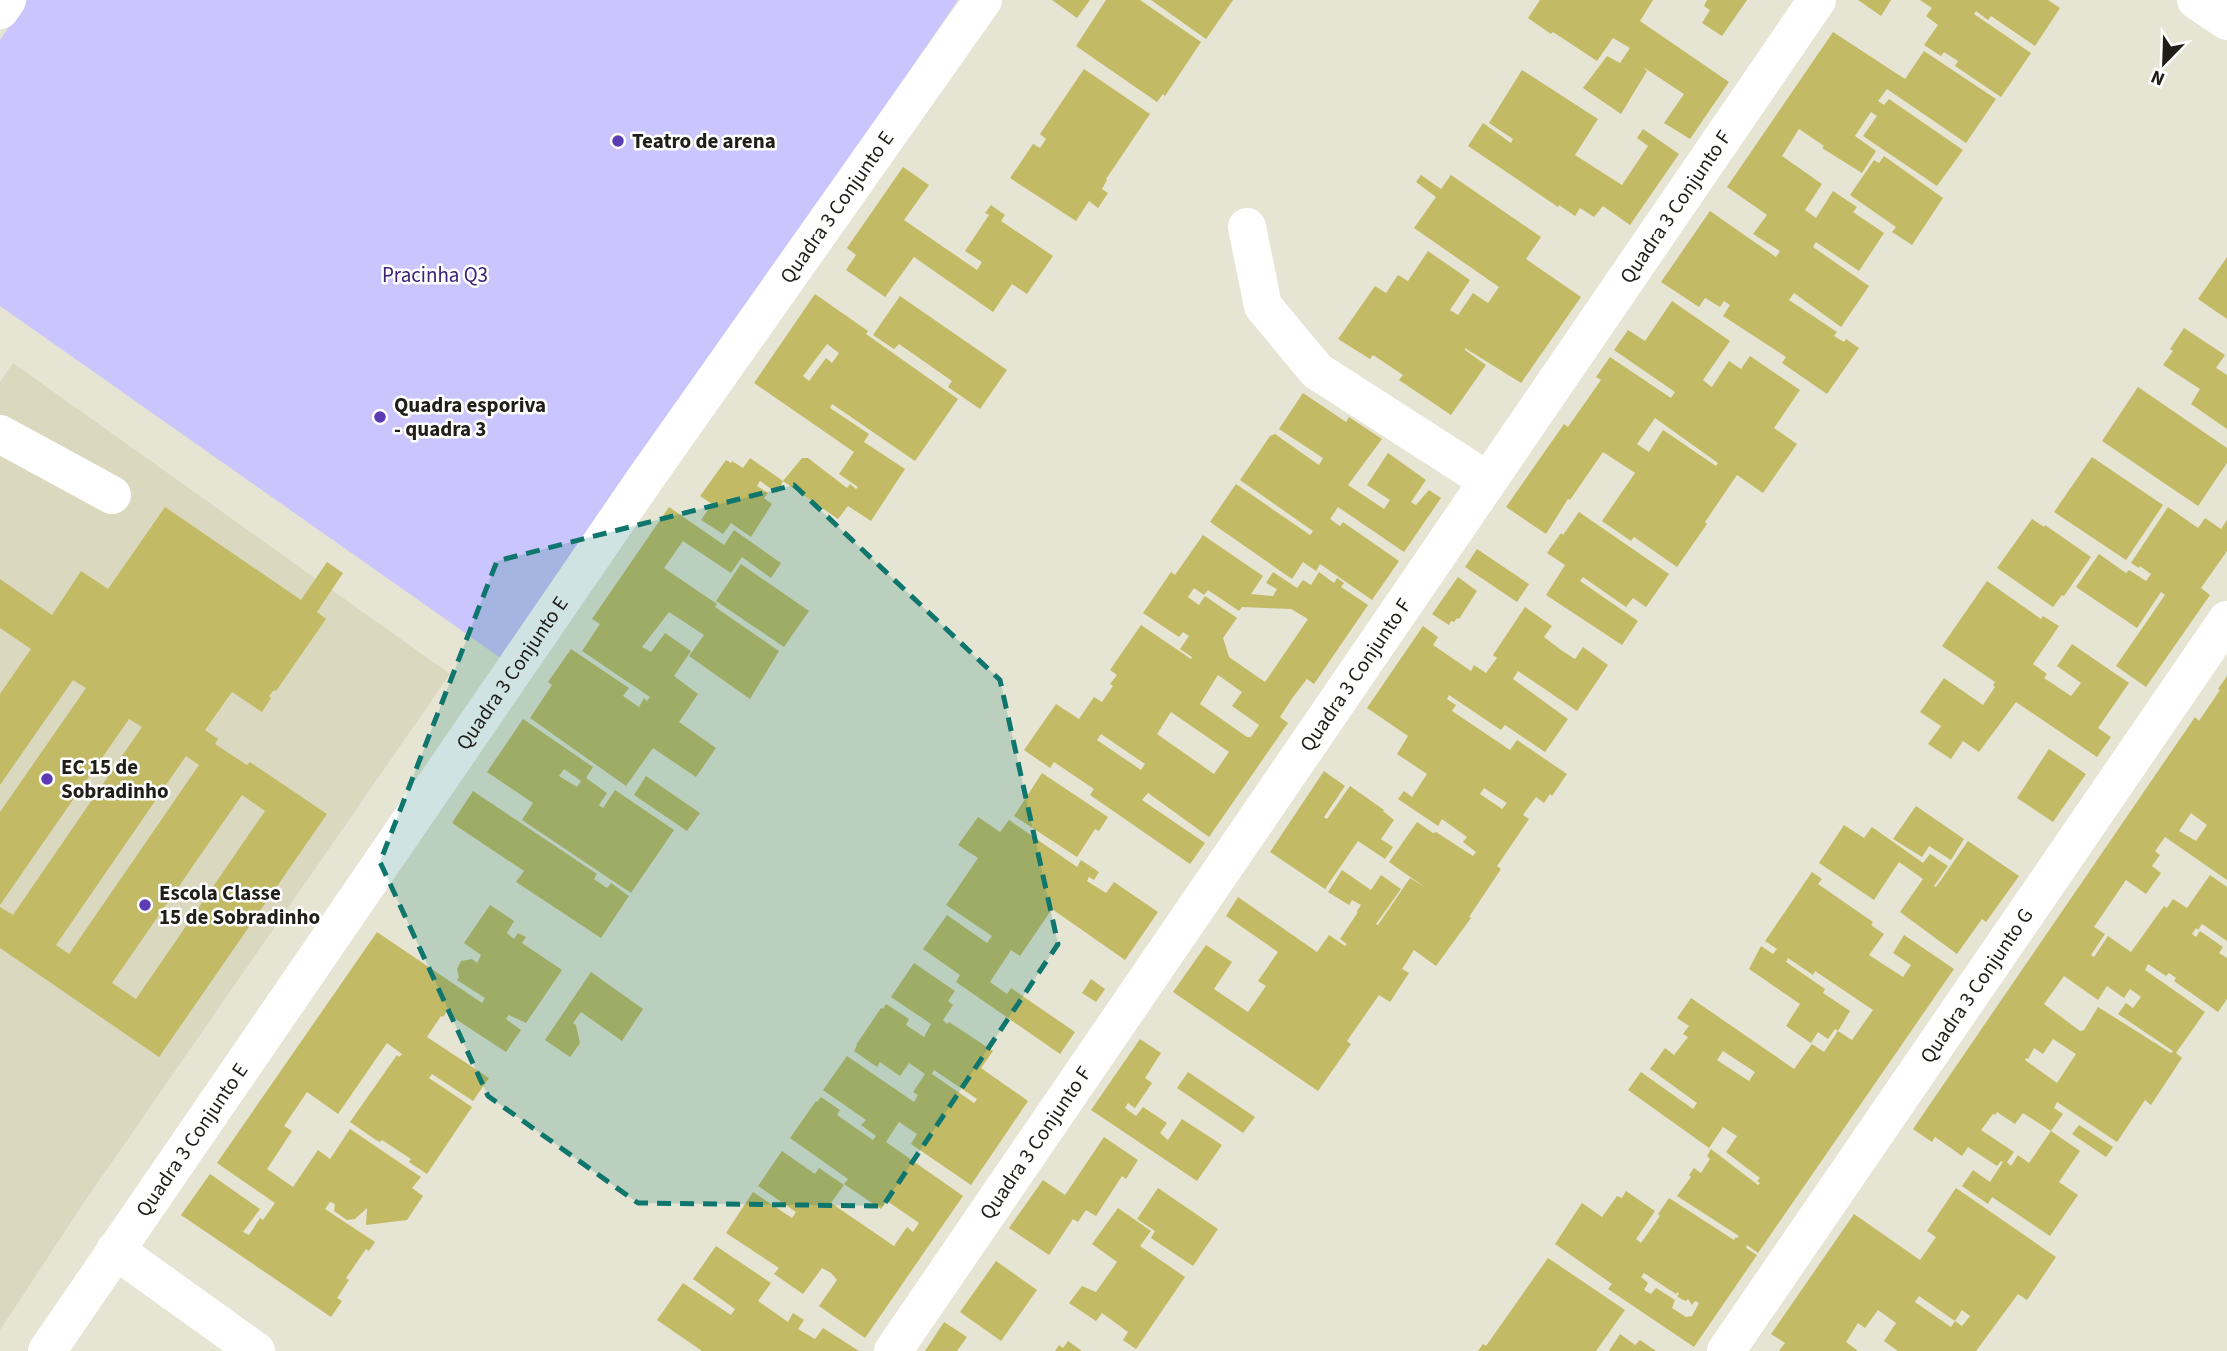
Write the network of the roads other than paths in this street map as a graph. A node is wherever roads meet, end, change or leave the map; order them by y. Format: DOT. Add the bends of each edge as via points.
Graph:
graph roads {
  1 [pos="7,0"];
  2 [pos="983,0"];
  3 [pos="1817,0"];
  4 [pos="2196,0"];
  5 [pos="0,10"];
  6 [pos="2227,21"];
  7 [pos="1247,227"];
  8 [pos="0,434"];
  9 [pos="1488,481"];
  10 [pos="112,495"];
  11 [pos="2227,620"];
  12 [pos="115,1250"];
  13 [pos="47,1351"];
  14 [pos="256,1351"];
  15 [pos="893,1351"];
  16 [pos="1726,1351"];
  1 -- 5 [label="street"];
  2 -- 12 [label="street, Quadra 3 Conjunto E" via="645,479"];
  3 -- 9 [label="street, Quadra 3 Conjunto F"];
  4 -- 6 [label="street"];
  7 -- 9 [label="street" via="1263,306 1317,371"];
  8 -- 10 [label="street"];
  9 -- 15 [label="street, Quadra 3 Conjunto F"];
  11 -- 16 [label="street, Quadra 3 Conjunto G"];
  12 -- 13 [label="street, Quadra 3 Conjunto E"];
  12 -- 14 [label="street"];
}
